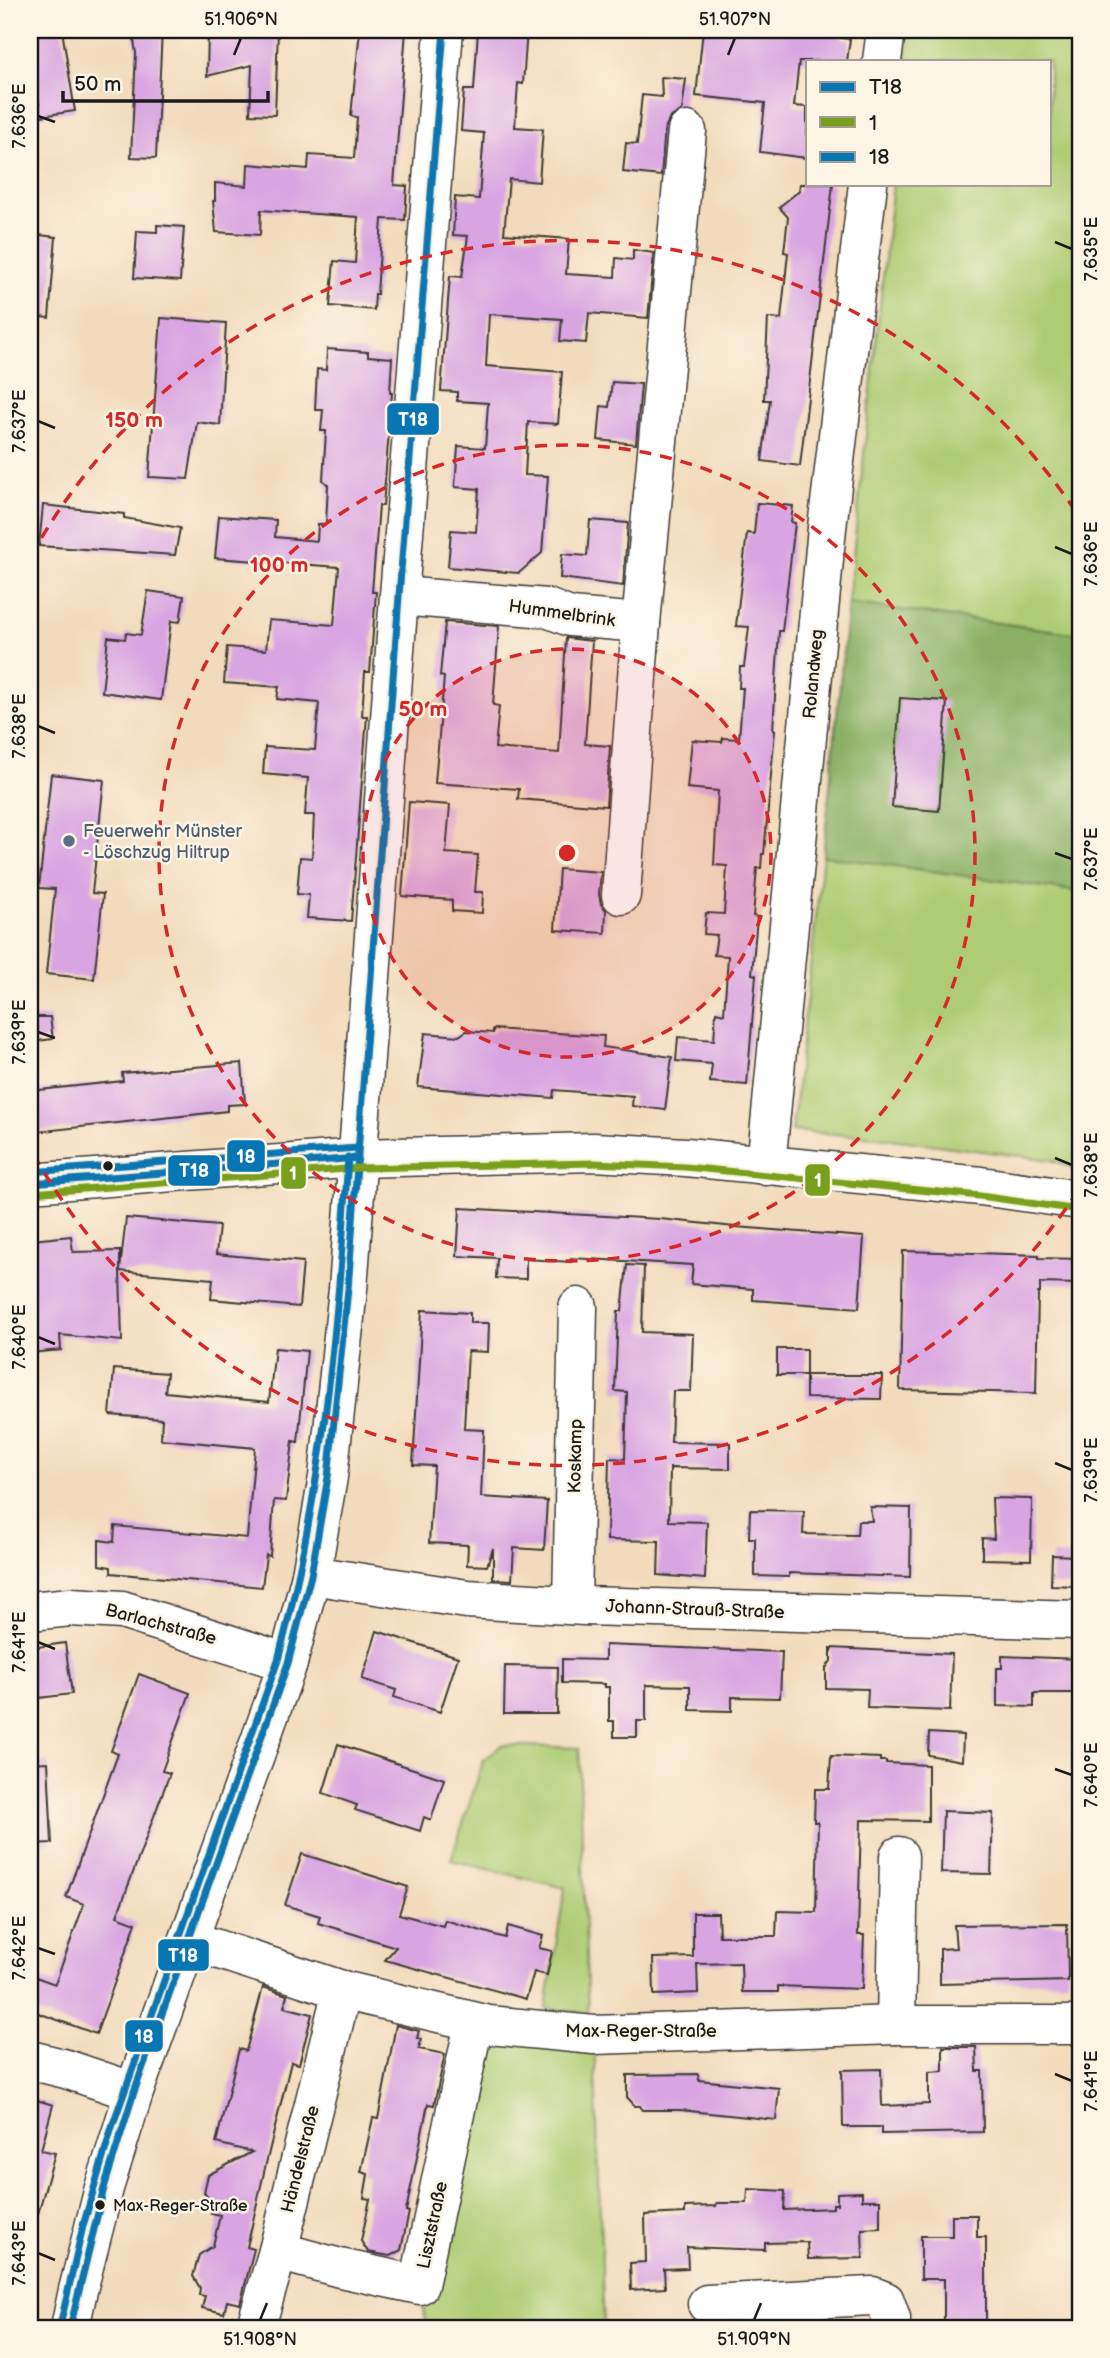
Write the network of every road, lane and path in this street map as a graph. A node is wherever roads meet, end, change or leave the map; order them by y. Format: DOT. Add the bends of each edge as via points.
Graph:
graph roads {
  1 [pos="444,30"];
  2 [pos="886,30"];
  3 [pos="882,60"];
  4 [pos="687,131"];
  5 [pos="867,186"];
  6 [pos="399,596"];
  7 [pos="641,624"];
  8 [pos="621,895"];
  9 [pos="358,1158"];
  10 [pos="766,1166"];
  11 [pos="30,1183"];
  12 [pos="1080,1200"];
  13 [pos="578,1307"];
  14 [pos="312,1575"];
  15 [pos="572,1605"];
  16 [pos="30,1611"];
  17 [pos="1080,1620"];
  18 [pos="288,1663"];
  19 [pos="899,1856"];
  20 [pos="189,1940"];
  21 [pos="342,1990"];
  22 [pos="474,2023"];
  23 [pos="896,2025"];
  24 [pos="1080,2025"];
  25 [pos="30,2060"];
  26 [pos="134,2092"];
  27 [pos="278,2251"];
  28 [pos="706,2304"];
  29 [pos="256,2326"];
  30 [pos="70,2328"];
  31 [pos="891,2328"];
  1 -- 6 [label="street"];
  2 -- 3 [label="street"];
  4 -- 7 [label="street"];
  5 -- 10 [label="street, Rolandweg" via="827,528"];
  6 -- 7 [label="street, Hummelbrink" via="547,608 570,617"];
  6 -- 9 [label="street"];
  7 -- 8 [label="street"];
  9 -- 10 [label="street" via="594,1152"];
  9 -- 11 [label="street"];
  9 -- 14 [label="street" via="328,1477"];
  10 -- 12 [label="street"];
  13 -- 15 [label="street, Koskamp"];
  14 -- 15 [label="street, Johann-Strauß-Straße" via="467,1599"];
  14 -- 18 [label="street"];
  15 -- 17 [label="street, Johann-Strauß-Straße"];
  16 -- 18 [label="street, Barlachstraße" via="71,1607 122,1610"];
  18 -- 20 [label="street"];
  19 -- 23 [label="street"];
  20 -- 21 [label="street, Max-Reger-Straße"];
  20 -- 26 [label="street"];
  21 -- 22 [label="street, Max-Reger-Straße"];
  21 -- 27 [label="street, Händelstraße"];
  22 -- 23 [label="street, Max-Reger-Straße" via="594,2035"];
  22 -- 27 [label="street, Lisztstraße" via="419,2285"];
  23 -- 24 [label="street, Max-Reger-Straße"];
  25 -- 26 [label="street"];
  26 -- 30 [label="street" via="104,2189"];
  27 -- 29 [label="street, Händelstraße"];
  28 -- 31 [label="street" via="872,2296 886,2301"];
}
